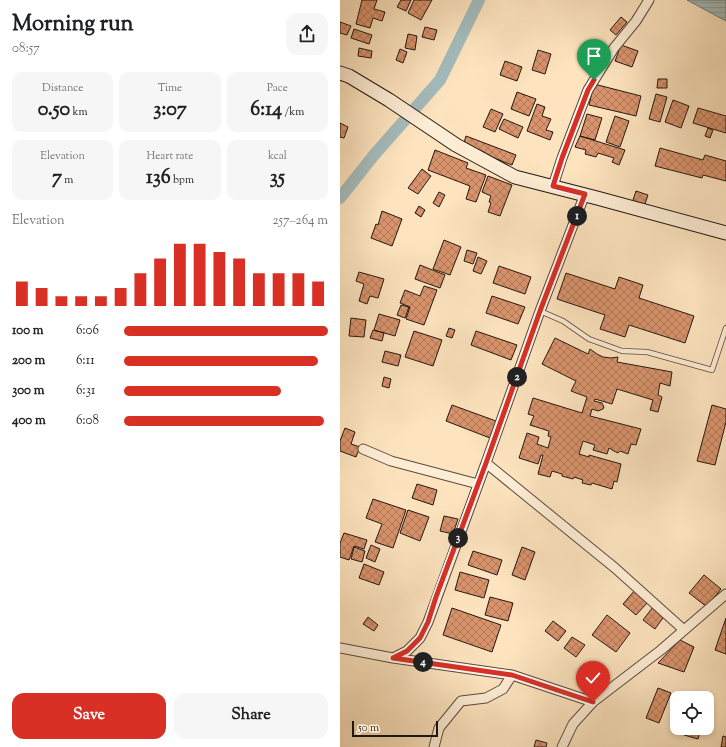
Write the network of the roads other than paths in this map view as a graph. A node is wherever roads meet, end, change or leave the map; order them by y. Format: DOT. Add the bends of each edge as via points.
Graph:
graph roads {
  1 [pos="649,0"];
  2 [pos="340,73"];
  3 [pos="553,186"];
  4 [pos="585,194"];
  5 [pos="726,233"];
  6 [pos="540,311"];
  7 [pos="726,328"];
  8 [pos="363,449"];
  9 [pos="486,463"];
  10 [pos="478,484"];
  11 [pos="726,594"];
  12 [pos="684,630"];
  13 [pos="340,648"];
  14 [pos="393,658"];
  15 [pos="512,675"];
  16 [pos="593,702"];
  17 [pos="434,747"];
  18 [pos="562,747"];
  1 -- 3 [label="street" via="614,48 588,90"];
  2 -- 3 [label="main road" via="349,76 456,144 515,177"];
  3 -- 4 [label="main road"];
  4 -- 5 [label="main road"];
  4 -- 6 [label="street"];
  6 -- 7 [label="lane" via="564,321 589,339 622,351 647,352 712,370"];
  6 -- 9 [label="street"];
  8 -- 10 [label="street" via="391,461"];
  9 -- 10 [label="street"];
  9 -- 12 [label="street" via="615,568"];
  10 -- 14 [label="street" via="428,622 420,638 407,651"];
  11 -- 12 [label="street"];
  12 -- 16 [label="street"];
  13 -- 14 [label="street"];
  14 -- 15 [label="street"];
  15 -- 16 [label="street"];
  15 -- 17 [label="street" via="503,688 486,698 461,701 439,728"];
  16 -- 18 [label="street" via="573,724"];
}
